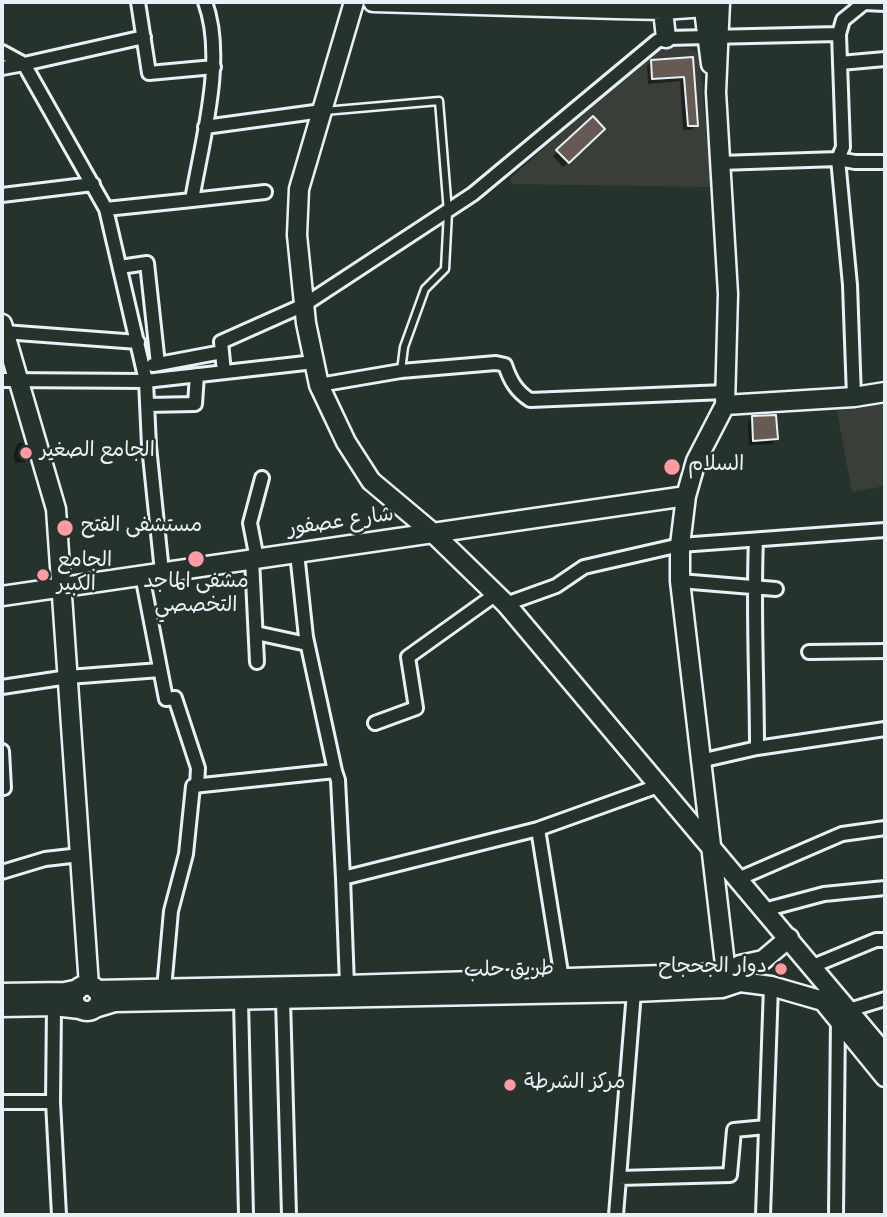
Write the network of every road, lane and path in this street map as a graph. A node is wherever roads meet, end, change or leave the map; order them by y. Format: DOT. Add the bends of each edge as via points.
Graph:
graph roads {
  1 [pos="138,2"];
  2 [pos="205,2"];
  3 [pos="354,2"];
  4 [pos="373,2"];
  5 [pos="711,4"];
  6 [pos="885,4"];
  7 [pos="663,10"];
  8 [pos="839,34"];
  9 [pos="144,37"];
  10 [pos="713,37"];
  11 [pos="666,38"];
  12 [pos="2,52"];
  13 [pos="885,59"];
  14 [pos="840,63"];
  15 [pos="24,64"];
  16 [pos="214,67"];
  17 [pos="2,68"];
  18 [pos="322,111"];
  19 [pos="205,127"];
  20 [pos="838,159"];
  21 [pos="885,162"];
  22 [pos="720,163"];
  23 [pos="93,184"];
  24 [pos="265,192"];
  25 [pos="2,195"];
  26 [pos="192,200"];
  27 [pos="106,209"];
  28 [pos="448,212"];
  29 [pos="120,267"];
  30 [pos="304,305"];
  31 [pos="3,328"];
  32 [pos="138,342"];
  33 [pos="221,347"];
  34 [pos="314,362"];
  35 [pos="158,364"];
  36 [pos="144,367"];
  37 [pos="401,370"];
  38 [pos="223,372"];
  39 [pos="197,375"];
  40 [pos="10,380"];
  41 [pos="146,381"];
  42 [pos="319,385"];
  43 [pos="885,392"];
  44 [pos="854,397"];
  45 [pos="725,398"];
  46 [pos="147,405"];
  47 [pos="262,478"];
  48 [pos="686,496"];
  49 [pos="885,530"];
  50 [pos="433,533"];
  51 [pos="756,540"];
  52 [pos="680,544"];
  53 [pos="297,553"];
  54 [pos="255,559"];
  55 [pos="162,572"];
  56 [pos="142,575"];
  57 [pos="680,581"];
  58 [pos="62,586"];
  59 [pos="754,586"];
  60 [pos="776,589"];
  61 [pos="2,596"];
  62 [pos="501,599"];
  63 [pos="256,633"];
  64 [pos="307,644"];
  65 [pos="885,651"];
  66 [pos="808,652"];
  67 [pos="257,662"];
  68 [pos="160,670"];
  69 [pos="68,677"];
  70 [pos="2,687"];
  71 [pos="375,723"];
  72 [pos="885,729"];
  73 [pos="757,748"];
  74 [pos="2,751"];
  75 [pos="700,761"];
  76 [pos="335,771"];
  77 [pos="197,786"];
  78 [pos="658,786"];
  79 [pos="4,788"];
  80 [pos="885,828"];
  81 [pos="538,829"];
  82 [pos="711,849"];
  83 [pos="80,855"];
  84 [pos="2,872"];
  85 [pos="343,878"];
  86 [pos="738,879"];
  87 [pos="885,888"];
  88 [pos="764,910"];
  89 [pos="789,938"];
  90 [pos="885,940"];
  91 [pos="813,966"];
  92 [pos="735,974"];
  93 [pos="562,979"];
  94 [pos="347,985"];
  95 [pos="771,985"];
  96 [pos="88,988"];
  97 [pos="164,989"];
  98 [pos="634,992"];
  99 [pos="2,993"];
  100 [pos="827,994"];
  101 [pos="283,999"];
  102 [pos="885,999"];
  103 [pos="241,1001"];
  104 [pos="54,1006"];
  105 [pos="2,1007"];
  106 [pos="87,1009"];
  107 [pos="843,1014"];
  108 [pos="885,1054"];
  109 [pos="885,1077"];
  110 [pos="53,1101"];
  111 [pos="2,1102"];
  112 [pos="766,1127"];
  113 [pos="619,1178"];
  114 [pos="59,1215"];
  115 [pos="246,1215"];
  116 [pos="289,1215"];
  117 [pos="616,1215"];
  118 [pos="763,1215"];
  119 [pos="836,1215"];
  1 -- 9 [label="street"];
  2 -- 16 [label="street" via="211,18"];
  3 -- 18 [label="main road"];
  4 -- 7 [label="main road"];
  5 -- 7 [label="main road"];
  5 -- 10 [label="main road"];
  6 -- 8 [label="street" via="864,3 843,20"];
  7 -- 11 [label="main road"];
  8 -- 10 [label="street"];
  8 -- 14 [label="street"];
  9 -- 15 [label="street"];
  9 -- 16 [label="street" via="149,73"];
  10 -- 11 [label="street"];
  10 -- 22 [label="main road"];
  11 -- 28 [label="street" via="653,43"];
  12 -- 15 [label="street"];
  13 -- 14 [label="street"];
  14 -- 20 [label="street" via="844,148"];
  15 -- 17 [label="street"];
  15 -- 23 [label="street"];
  16 -- 19 [label="street"];
  18 -- 19 [label="street"];
  18 -- 28 [label="lane" via="439,101"];
  18 -- 30 [label="main road" via="299,189 297,235"];
  19 -- 26 [label="street"];
  20 -- 21 [label="street"];
  20 -- 22 [label="street"];
  20 -- 44 [label="street" via="850,285"];
  22 -- 45 [label="main road" via="728,294"];
  23 -- 25 [label="street"];
  23 -- 27 [label="street"];
  24 -- 26 [label="street"];
  26 -- 27 [label="street"];
  27 -- 29 [label="street"];
  28 -- 30 [label="street"];
  28 -- 37 [label="lane" via="444,269 425,289 404,347"];
  29 -- 32 [label="street"];
  29 -- 35 [label="street" via="147,263"];
  30 -- 33 [label="street"];
  30 -- 34 [label="main road"];
  31 -- 32 [label="street"];
  31 -- 40 [label="main road"];
  32 -- 36 [label="street"];
  33 -- 35 [label="street"];
  33 -- 38 [label="street"];
  34 -- 38 [label="street"];
  34 -- 42 [label="main road"];
  35 -- 36 [label="street"];
  36 -- 41 [label="street"];
  37 -- 42 [label="street"];
  37 -- 45 [label="street" via="496,362 505,365 519,393 530,400"];
  38 -- 39 [label="street"];
  39 -- 41 [label="street"];
  39 -- 46 [label="street" via="195,404"];
  40 -- 41 [label="street"];
  40 -- 58 [label="main road" via="57,509"];
  41 -- 46 [label="street"];
  42 -- 50 [label="main road" via="371,481"];
  43 -- 44 [label="main road"];
  44 -- 45 [label="main road"];
  45 -- 48 [label="main road" via="696,461"];
  46 -- 55 [label="street"];
  47 -- 54 [label="street" via="250,523"];
  48 -- 50 [label="main road, شارع عصفور"];
  48 -- 52 [label="main road"];
  49 -- 51 [label="street"];
  50 -- 53 [label="main road, شارع عصفور"];
  50 -- 62 [label="main road"];
  51 -- 52 [label="street"];
  51 -- 59 [label="street"];
  52 -- 57 [label="main road"];
  52 -- 62 [label="street" via="584,567 556,586"];
  53 -- 54 [label="main road, شارع عصفور"];
  53 -- 64 [label="street"];
  54 -- 55 [label="main road, شارع عصفور"];
  54 -- 63 [label="street"];
  55 -- 56 [label="main road, شارع عصفور"];
  56 -- 58 [label="main road, شارع عصفور"];
  56 -- 68 [label="street"];
  57 -- 59 [label="street"];
  57 -- 75 [label="main road"];
  58 -- 61 [label="main road, شارع عصفور"];
  58 -- 69 [label="main road"];
  59 -- 60 [label="street"];
  59 -- 73 [label="street"];
  62 -- 71 [label="street" via="408,657 416,708"];
  62 -- 78 [label="main road"];
  63 -- 64 [label="street"];
  63 -- 67 [label="street"];
  64 -- 76 [label="street"];
  65 -- 66 [label="street"];
  68 -- 69 [label="street"];
  68 -- 77 [label="street" via="166,699 176,698 198,768"];
  69 -- 70 [label="street"];
  69 -- 83 [label="main road"];
  72 -- 73 [label="street"];
  73 -- 75 [label="street"];
  74 -- 79 [label="street"];
  75 -- 82 [label="main road"];
  76 -- 77 [label="street"];
  76 -- 85 [label="street"];
  77 -- 97 [label="street" via="193,786 187,854 171,911"];
  78 -- 81 [label="street"];
  78 -- 82 [label="main road"];
  80 -- 86 [label="street" via="842,834"];
  81 -- 85 [label="street"];
  81 -- 93 [label="street"];
  82 -- 86 [label="main road"];
  82 -- 92 [label="main road"];
  83 -- 84 [label="street" via="45,859"];
  83 -- 96 [label="main road"];
  85 -- 94 [label="street"];
  86 -- 88 [label="main road"];
  87 -- 88 [label="street" via="824,894"];
  88 -- 89 [label="main road"];
  89 -- 91 [label="main road"];
  89 -- 92 [label="main road" via="763,960"];
  90 -- 91 [label="street"];
  91 -- 100 [label="main road"];
  92 -- 93 [label="main road"];
  92 -- 95 [label="main road, طريق حلب"];
  92 -- 98 [label="main road, طريق حلب" via="722,988"];
  93 -- 94 [label="main road"];
  94 -- 97 [label="main road"];
  95 -- 100 [label="main road, طريق حلب"];
  95 -- 112 [label="street"];
  96 -- 97 [label="main road"];
  96 -- 99 [label="main road"];
  96 -- 106 [label="main road" via="100,999"];
  98 -- 101 [label="main road, طريق حلب"];
  98 -- 113 [label="street"];
  100 -- 107 [label="main road"];
  101 -- 103 [label="main road, طريق حلب"];
  101 -- 116 [label="street"];
  102 -- 107 [label="street"];
  103 -- 106 [label="main road, طريق حلب" via="111,1002"];
  103 -- 115 [label="street"];
  104 -- 105 [label="main road, طريق حلب"];
  104 -- 106 [label="main road, طريق حلب"];
  104 -- 110 [label="street"];
  107 -- 108 [label="main road"];
  107 -- 109 [label="main road"];
  107 -- 119 [label="street"];
  110 -- 111 [label="street"];
  110 -- 114 [label="street"];
  112 -- 113 [label="street" via="734,1130 730,1175"];
  112 -- 118 [label="street"];
  113 -- 117 [label="street"];
}
